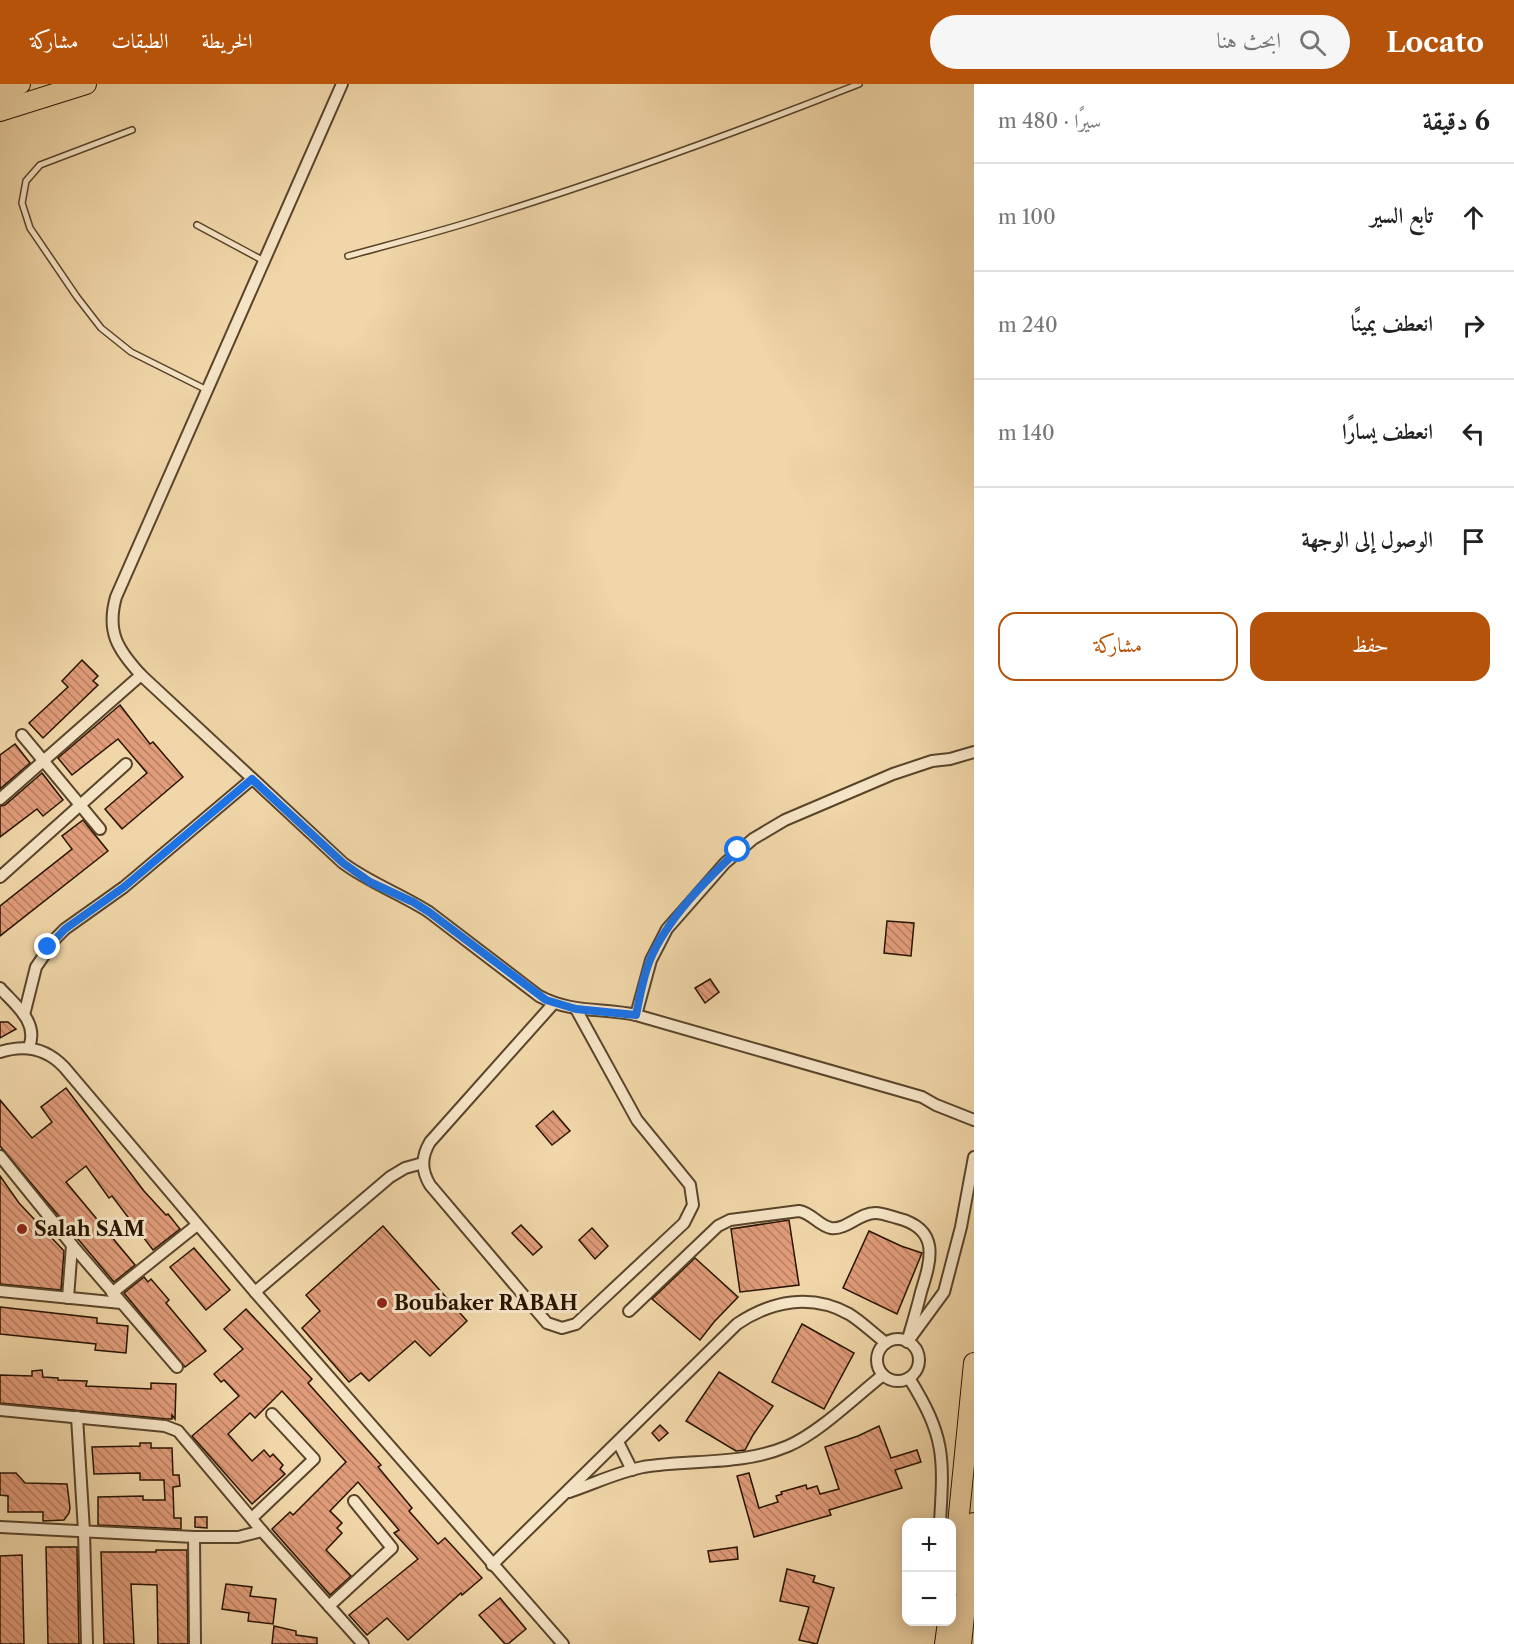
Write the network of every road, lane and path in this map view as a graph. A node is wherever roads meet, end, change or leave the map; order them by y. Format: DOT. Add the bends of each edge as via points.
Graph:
graph roads {
  1 [pos="20,84"];
  2 [pos="86,84"];
  3 [pos="342,84"];
  4 [pos="859,84"];
  5 [pos="0,91"];
  6 [pos="0,111"];
  7 [pos="132,130"];
  8 [pos="197,225"];
  9 [pos="348,256"];
  10 [pos="264,261"];
  11 [pos="207,390"];
  12 [pos="141,675"];
  13 [pos="22,735"];
  14 [pos="974,752"];
  15 [pos="44,762"];
  16 [pos="126,764"];
  17 [pos="252,779"];
  18 [pos="0,799"];
  19 [pos="80,806"];
  20 [pos="100,829"];
  21 [pos="0,877"];
  22 [pos="0,988"];
  23 [pos="554,1003"];
  24 [pos="576,1009"];
  25 [pos="24,1015"];
  26 [pos="636,1015"];
  27 [pos="29,1047"];
  28 [pos="0,1052"];
  29 [pos="974,1120"];
  30 [pos="0,1156"];
  31 [pos="974,1156"];
  32 [pos="423,1163"];
  33 [pos="197,1224"];
  34 [pos="72,1245"];
  35 [pos="0,1291"];
  36 [pos="255,1292"];
  37 [pos="112,1293"];
  38 [pos="68,1298"];
  39 [pos="121,1303"];
  40 [pos="629,1311"];
  41 [pos="907,1342"];
  42 [pos="886,1343"];
  43 [pos="974,1363"];
  44 [pos="177,1367"];
  45 [pos="883,1375"];
  46 [pos="909,1378"];
  47 [pos="0,1410"];
  48 [pos="272,1414"];
  49 [pos="77,1417"];
  50 [pos="618,1442"];
  51 [pos="632,1470"];
  52 [pos="564,1494"];
  53 [pos="354,1501"];
  54 [pos="252,1518"];
  55 [pos="940,1518"];
  56 [pos="974,1523"];
  57 [pos="0,1527"];
  58 [pos="84,1531"];
  59 [pos="262,1531"];
  60 [pos="194,1537"];
  61 [pos="492,1565"];
  62 [pos="952,1572"];
  63 [pos="329,1606"];
  64 [pos="939,1626"];
  65 [pos="962,1629"];
  66 [pos="87,1644"];
  67 [pos="195,1644"];
  68 [pos="363,1644"];
  69 [pos="563,1644"];
  70 [pos="943,1644"];
  1 -- 5 [label="highway"];
  2 -- 6 [label="highway"];
  3 -- 10 [label="street"];
  4 -- 9 [label="lane" via="643,166"];
  7 -- 11 [label="lane" via="40,165 26,181 22,203 30,228 101,328 131,352"];
  8 -- 10 [label="lane"];
  10 -- 11 [label="street"];
  11 -- 12 [label="street" via="113,608 113,629 120,650"];
  12 -- 15 [label="street"];
  12 -- 17 [label="street"];
  13 -- 15 [label="street"];
  14 -- 26 [label="street" via="917,765 872,783 785,820 738,850 667,929 651,960"];
  15 -- 18 [label="street"];
  15 -- 19 [label="street"];
  16 -- 19 [label="street"];
  17 -- 23 [label="street" via="349,868 421,907 539,996"];
  17 -- 25 [label="street" via="124,887 56,938 36,967"];
  19 -- 20 [label="street"];
  19 -- 21 [label="street"];
  22 -- 25 [label="street"];
  23 -- 24 [label="street"];
  23 -- 32 [label="street" via="430,1142"];
  24 -- 26 [label="street"];
  24 -- 32 [label="street" via="638,1120 690,1185 693,1205 684,1222 576,1324 557,1327 547,1323 430,1185"];
  25 -- 27 [label="street" via="32,1034"];
  26 -- 29 [label="street" via="922,1097"];
  27 -- 28 [label="street"];
  27 -- 33 [label="street" via="49,1054 64,1066"];
  30 -- 34 [label="street"];
  31 -- 41 [label="street" via="944,1292"];
  32 -- 36 [label="street" via="390,1177"];
  33 -- 36 [label="street"];
  33 -- 37 [label="street"];
  34 -- 37 [label="street"];
  34 -- 38 [label="street"];
  35 -- 38 [label="street"];
  36 -- 61 [label="street"];
  37 -- 39 [label="street"];
  38 -- 39 [label="street"];
  39 -- 44 [label="street"];
  40 -- 41 [label="street" via="713,1229 730,1220 799,1211 836,1228 876,1213 909,1221 922,1231 929,1245 930,1262"];
  41 -- 42 [label="street" via="899,1339"];
  41 -- 46 [label="street" via="919,1358 916,1372"];
  42 -- 45 [label="street" via="877,1361"];
  42 -- 50 [label="street" via="832,1306 792,1301 772,1305 737,1324"];
  43 -- 62 [label="highway"];
  45 -- 46 [label="street" via="895,1381"];
  45 -- 51 [label="street" via="810,1434 779,1449 743,1459"];
  46 -- 55 [label="street" via="931,1417 941,1447"];
  47 -- 49 [label="street"];
  48 -- 54 [label="street" via="314,1459"];
  49 -- 54 [label="street" via="165,1426 178,1431"];
  49 -- 58 [label="street"];
  50 -- 51 [label="street"];
  50 -- 52 [label="street"];
  51 -- 52 [label="street"];
  52 -- 61 [label="street"];
  53 -- 63 [label="street" via="392,1548"];
  54 -- 59 [label="street"];
  56 -- 65 [label="highway"];
  57 -- 58 [label="street"];
  58 -- 60 [label="street"];
  58 -- 66 [label="street"];
  59 -- 60 [label="street" via="238,1537"];
  59 -- 63 [label="street"];
  60 -- 67 [label="street"];
  61 -- 69 [label="street"];
  63 -- 68 [label="street"];
  64 -- 70 [label="street"];
  65 -- 70 [label="highway"];
}
